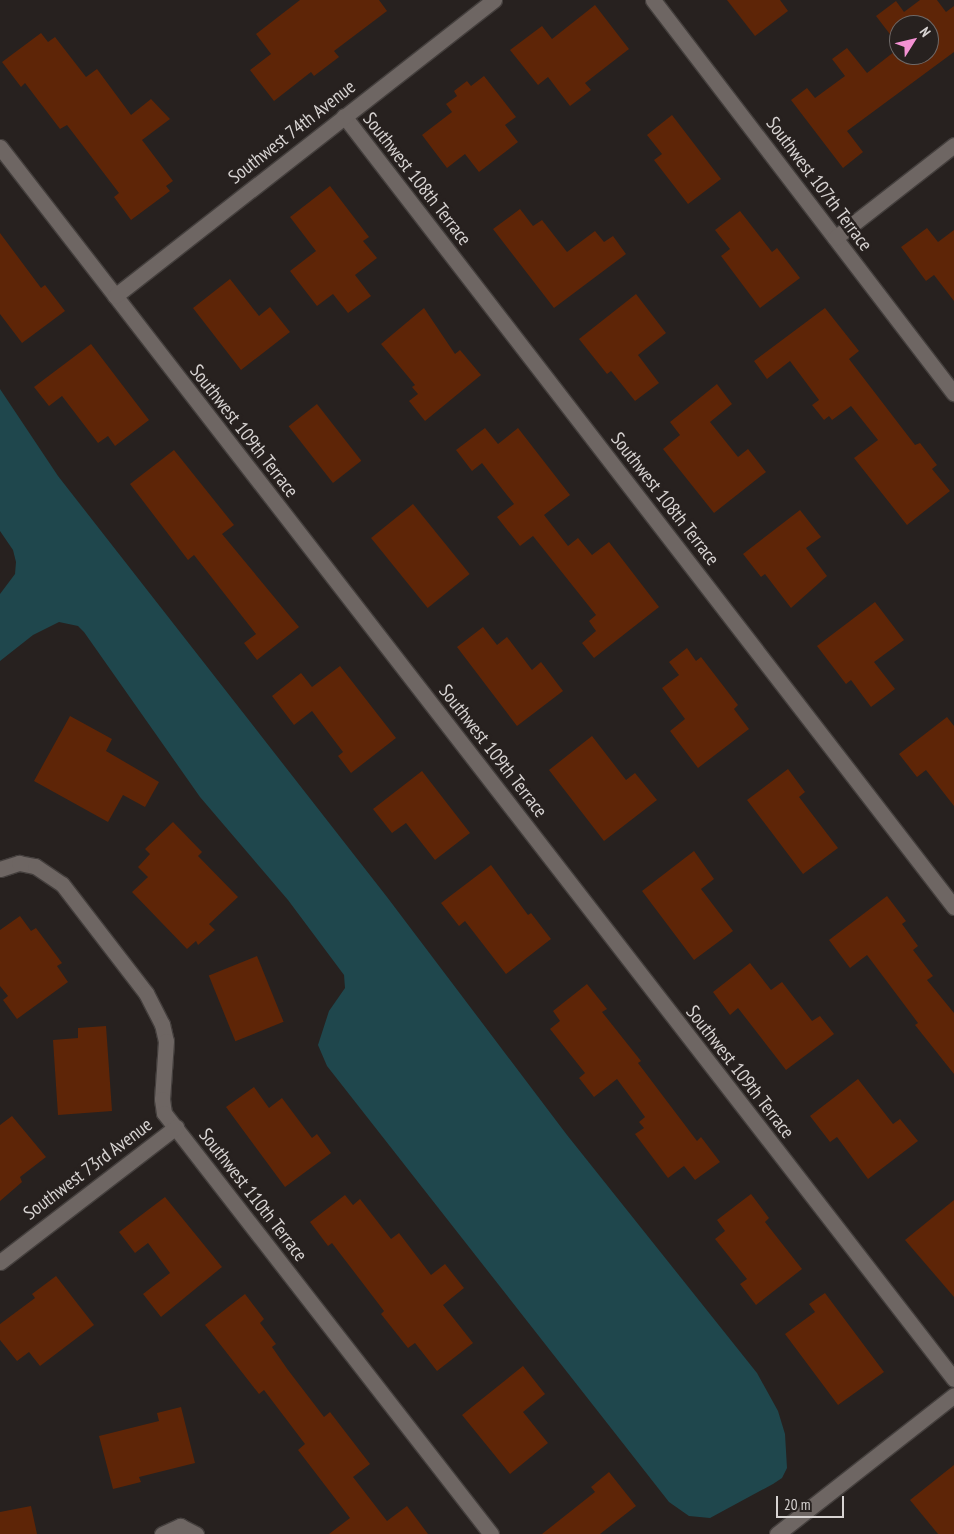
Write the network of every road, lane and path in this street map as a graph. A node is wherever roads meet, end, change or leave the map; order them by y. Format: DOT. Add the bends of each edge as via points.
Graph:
graph roads {
  1 [pos="494,0"];
  2 [pos="653,0"];
  3 [pos="344,116"];
  4 [pos="954,145"];
  5 [pos="0,147"];
  6 [pos="835,238"];
  7 [pos="114,296"];
  8 [pos="954,393"];
  9 [pos="0,869"];
  10 [pos="954,907"];
  11 [pos="176,1127"];
  12 [pos="0,1262"];
  13 [pos="954,1379"];
  14 [pos="954,1395"];
  15 [pos="162,1534"];
  16 [pos="196,1534"];
  17 [pos="491,1534"];
  18 [pos="776,1534"];
  1 -- 3 [label="street, Southwest 74th Avenue"];
  2 -- 6 [label="street, Southwest 107th Terrace"];
  3 -- 7 [label="street, Southwest 74th Avenue"];
  3 -- 10 [label="street, Southwest 108th Terrace"];
  4 -- 6 [label="street"];
  5 -- 7 [label="street, Southwest 109th Terrace"];
  6 -- 8 [label="street, Southwest 107th Terrace"];
  7 -- 13 [label="street, Southwest 109th Terrace"];
  9 -- 11 [label="street, Southwest 110th Terrace" via="19,863 34,866 62,884 154,1007 166,1041 163,1106"];
  11 -- 12 [label="street, Southwest 73rd Avenue"];
  11 -- 17 [label="street, Southwest 110th Terrace"];
  14 -- 18 [label="street"];
  15 -- 16 [label="street" via="180,1526"];
}
